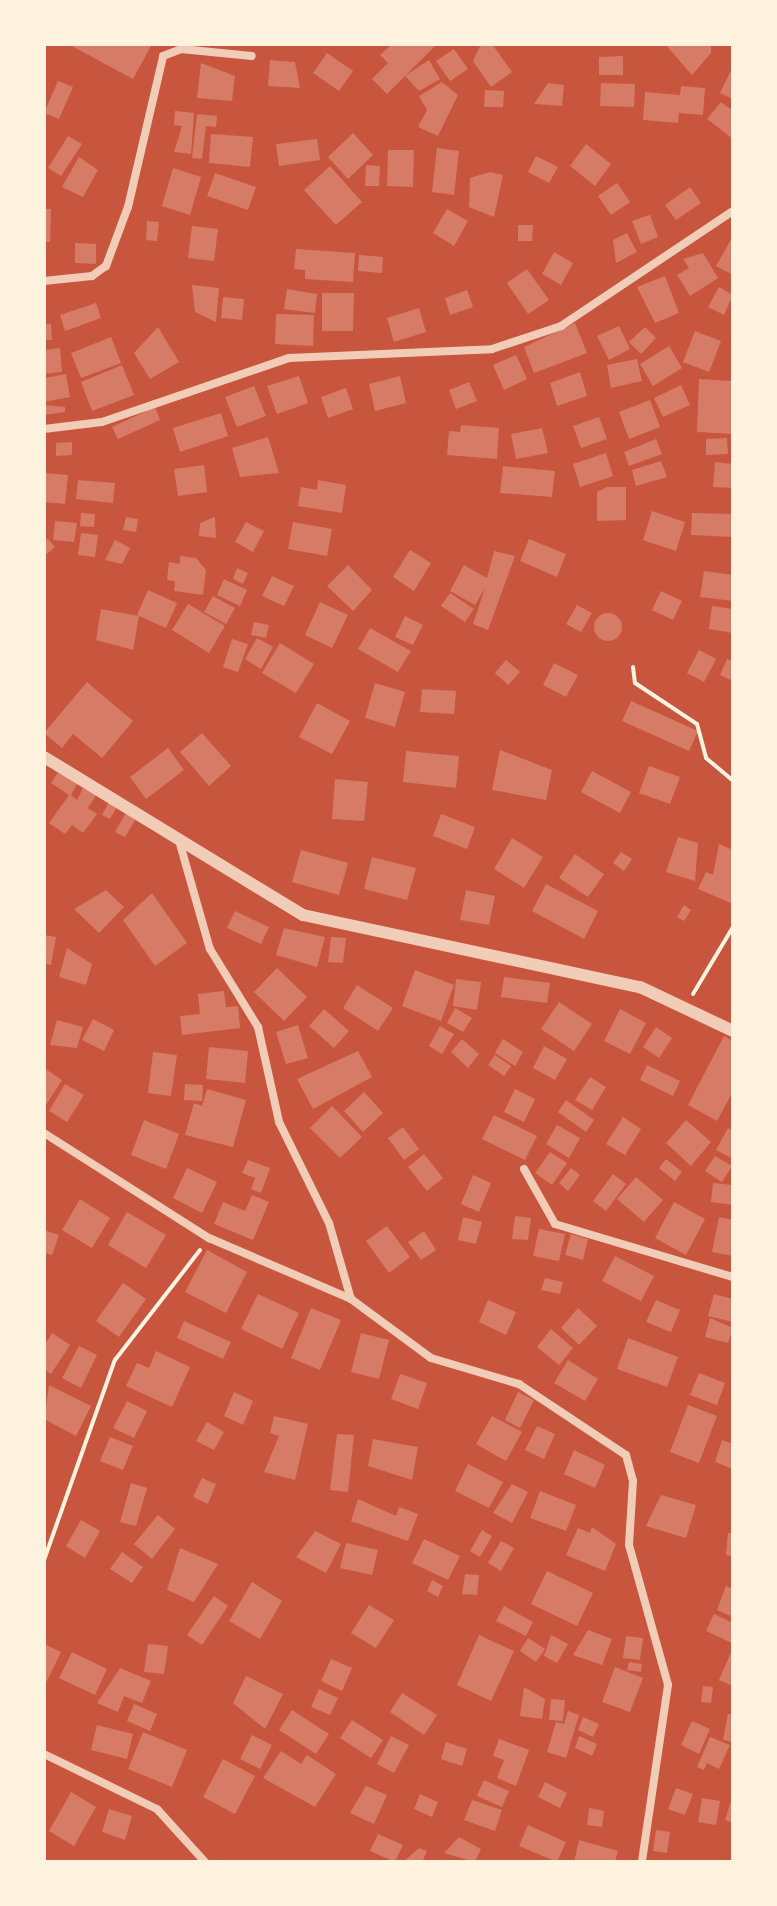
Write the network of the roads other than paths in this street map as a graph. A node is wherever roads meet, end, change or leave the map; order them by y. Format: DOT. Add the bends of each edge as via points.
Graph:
graph roads {
  1 [pos="252,56"];
  2 [pos="733,211"];
  3 [pos="44,281"];
  4 [pos="44,429"];
  5 [pos="44,757"];
  6 [pos="177,833"];
  7 [pos="733,1031"];
  8 [pos="44,1133"];
  9 [pos="524,1169"];
  10 [pos="733,1277"];
  11 [pos="351,1299"];
  12 [pos="44,1754"];
  13 [pos="205,1862"];
  14 [pos="642,1862"];
  1 -- 3 [label="street" via="181,49 163,56 128,207 106,266 92,276"];
  2 -- 4 [label="street" via="561,326 492,349 289,358 102,422"];
  5 -- 6 [label="street"];
  6 -- 7 [label="street" via="303,915 640,987"];
  6 -- 11 [label="street" via="210,949 258,1027 279,1122 329,1223"];
  8 -- 11 [label="street" via="209,1238"];
  9 -- 10 [label="street" via="555,1224"];
  11 -- 14 [label="street" via="431,1358 532,1391 630,1462 628,1535 665,1663 669,1708"];
  12 -- 13 [label="street" via="157,1809"];
}
